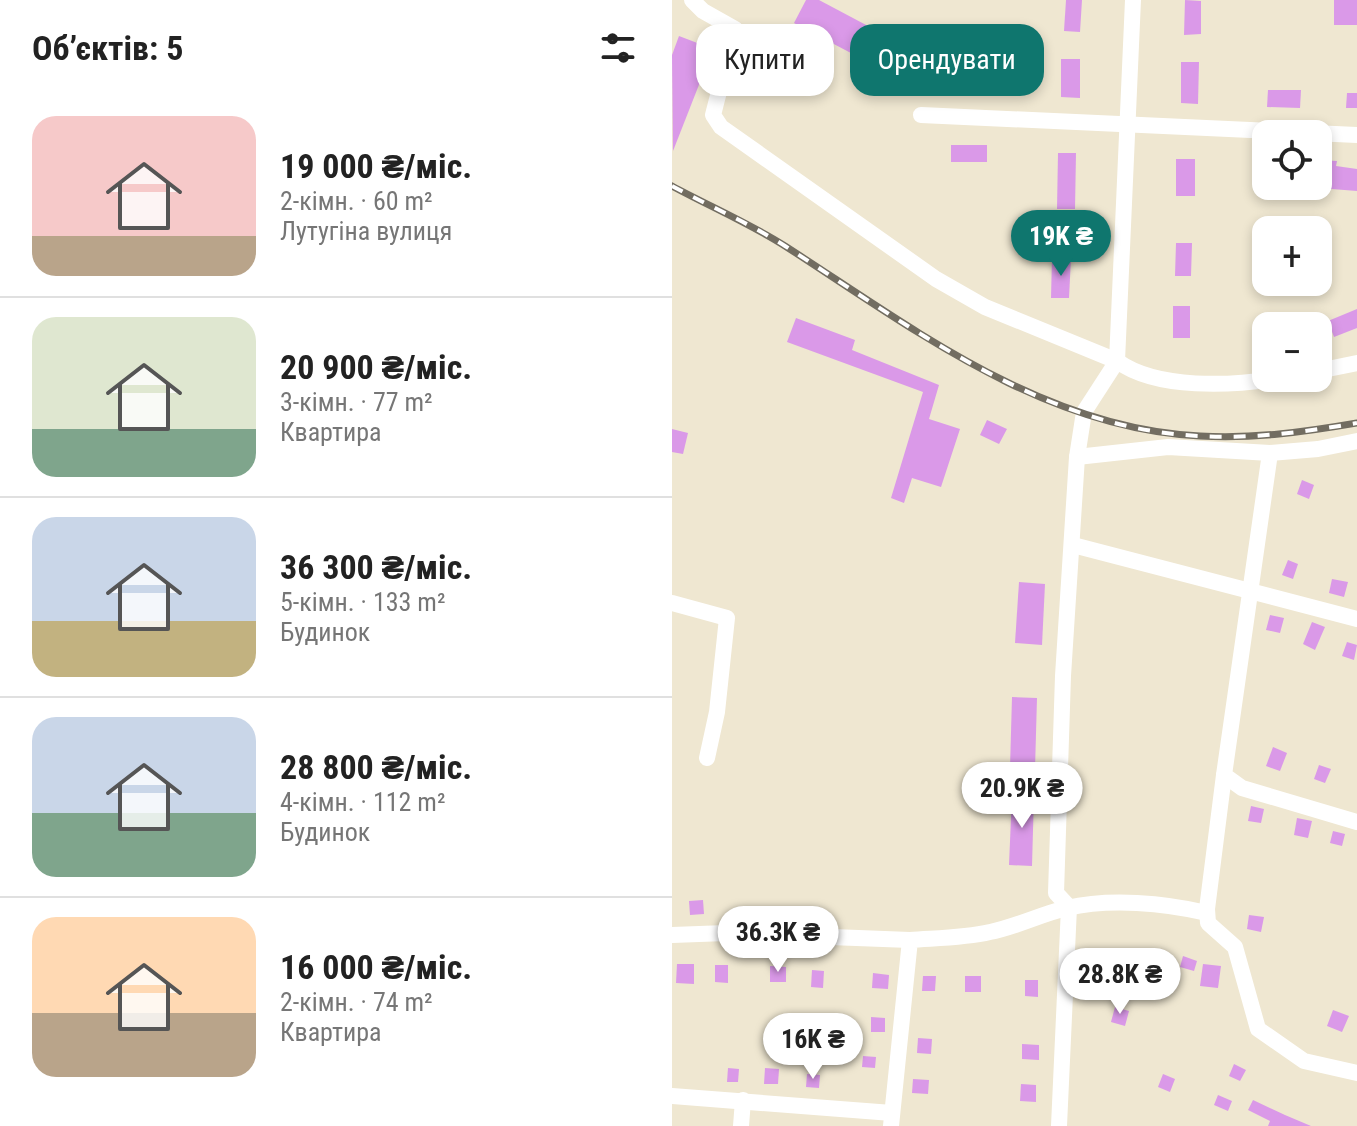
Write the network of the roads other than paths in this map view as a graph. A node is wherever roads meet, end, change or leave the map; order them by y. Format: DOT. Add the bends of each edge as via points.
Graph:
graph roads {
  1 [pos="692,0"];
  2 [pos="1133,0"];
  3 [pos="921,115"];
  4 [pos="1129,125"];
  5 [pos="1357,135"];
  6 [pos="1117,361"];
  7 [pos="1357,363"];
  8 [pos="1332,368"];
  9 [pos="1252,382"];
  10 [pos="1357,441"];
  11 [pos="1270,453"];
  12 [pos="1077,457"];
  13 [pos="1073,545"];
  14 [pos="1251,590"];
  15 [pos="672,603"];
  16 [pos="1357,619"];
  17 [pos="707,758"];
  18 [pos="1224,775"];
  19 [pos="1357,822"];
  20 [pos="1069,907"];
  21 [pos="1207,913"];
  22 [pos="672,935"];
  23 [pos="910,940"];
  24 [pos="1357,1073"];
  25 [pos="672,1096"];
  26 [pos="743,1100"];
  27 [pos="892,1120"];
  28 [pos="741,1126"];
  29 [pos="1059,1126"];
  1 -- 6 [label="street" via="735,29 713,115 721,127 936,279 998,313"];
  2 -- 4 [label="street"];
  3 -- 4 [label="street"];
  4 -- 5 [label="street"];
  4 -- 6 [label="street"];
  6 -- 9 [label="street" via="1128,369 1183,383"];
  6 -- 12 [label="street" via="1084,412"];
  7 -- 8 [label="street"];
  10 -- 11 [label="street"];
  11 -- 12 [label="street" via="1168,447"];
  11 -- 14 [label="street"];
  12 -- 13 [label="street"];
  13 -- 14 [label="street"];
  13 -- 20 [label="street" via="1056,893"];
  14 -- 16 [label="street"];
  14 -- 18 [label="street"];
  15 -- 17 [label="street" via="727,618"];
  18 -- 19 [label="street" via="1242,788"];
  18 -- 21 [label="street"];
  20 -- 21 [label="street" via="1147,905"];
  20 -- 23 [label="street" via="992,932"];
  20 -- 29 [label="street"];
  21 -- 24 [label="street" via="1208,923 1235,947 1258,1029 1304,1061"];
  22 -- 23 [label="street"];
  23 -- 27 [label="street"];
  25 -- 26 [label="street"];
  26 -- 27 [label="street"];
  26 -- 28 [label="street"];
}
